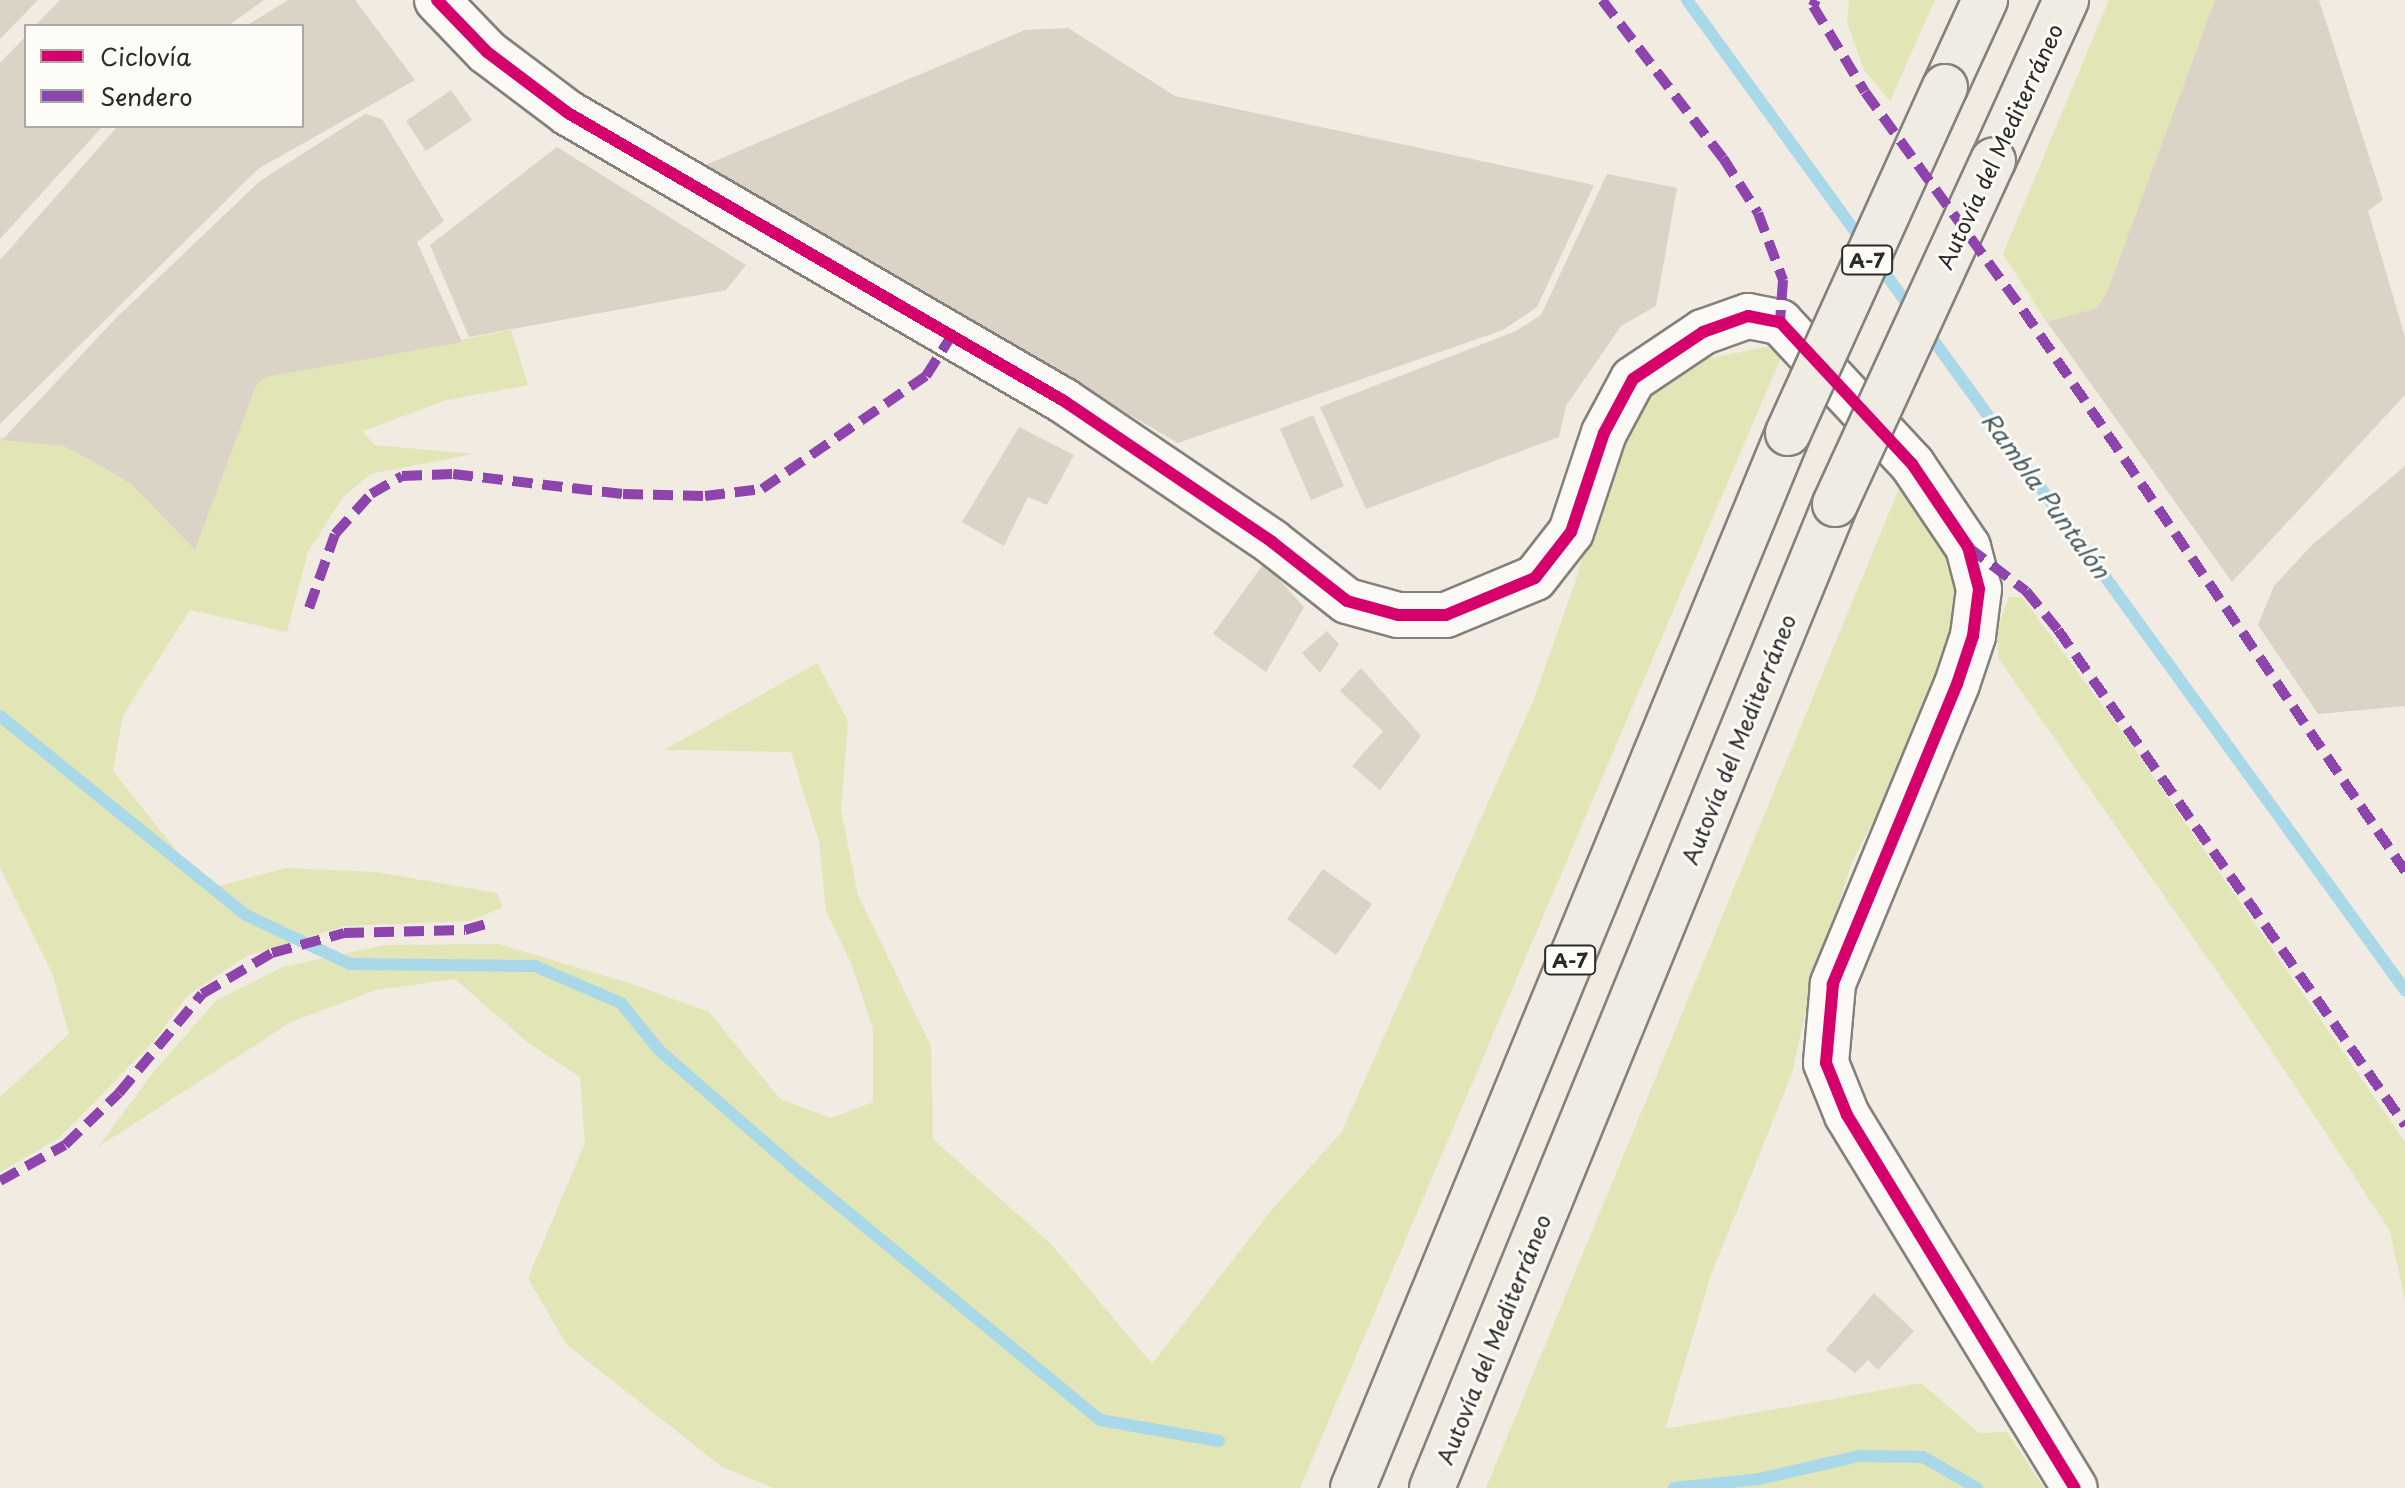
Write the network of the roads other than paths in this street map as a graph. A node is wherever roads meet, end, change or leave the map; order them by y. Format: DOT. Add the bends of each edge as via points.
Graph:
graph roads {
  1 [pos="437,0"];
  2 [pos="1985,0"];
  3 [pos="2066,0"];
  4 [pos="1353,1488"];
  5 [pos="1432,1488"];
  6 [pos="2075,1488"];
  1 -- 6 [label="street" via="487,52 568,113 1064,401 1272,542 1347,601 1398,615 1446,615 1535,578 1571,532 1604,433 1633,379 1703,332 1748,316 1780,322 1912,464 1968,547 1979,589 1973,636 1957,684 1833,984 1826,1063 1847,1115"];
  2 -- 4 [label="highway, A-7, bridge" via="1788,433"];
  3 -- 5 [label="highway, Autovía del Mediterráneo, bridge" via="1835,504"];
}
